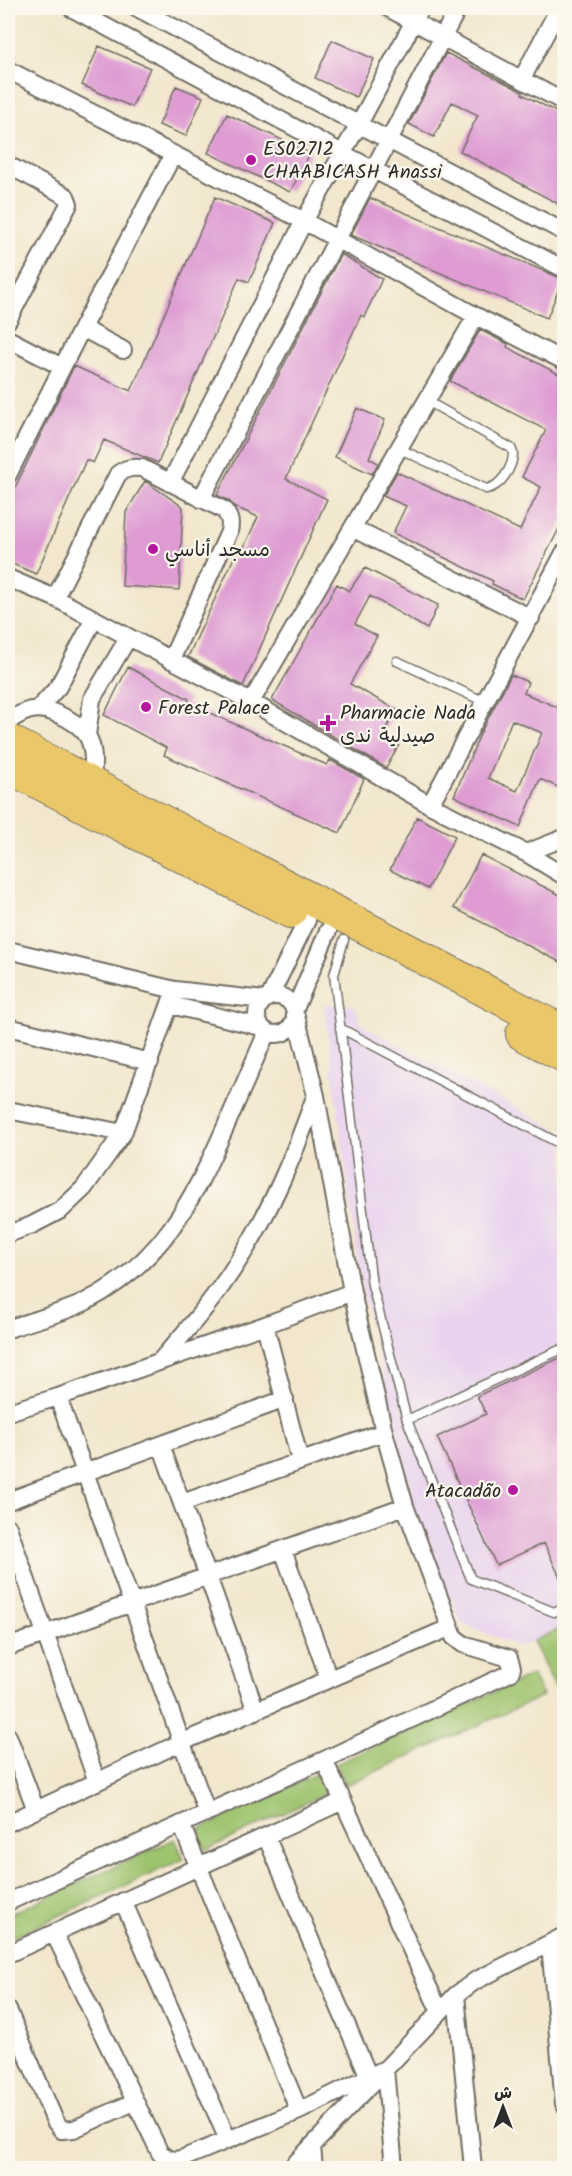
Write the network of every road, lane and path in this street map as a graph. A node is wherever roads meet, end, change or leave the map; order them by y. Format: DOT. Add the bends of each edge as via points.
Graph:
graph roads {
  1 [pos="71,8"];
  2 [pos="137,8"];
  3 [pos="388,8"];
  4 [pos="458,8"];
  5 [pos="559,8"];
  6 [pos="418,14"];
  7 [pos="442,36"];
  8 [pos="8,70"];
  9 [pos="522,79"];
  10 [pos="564,102"];
  11 [pos="359,124"];
  12 [pos="389,139"];
  13 [pos="343,153"];
  14 [pos="173,155"];
  15 [pos="8,165"];
  16 [pos="372,169"];
  17 [pos="304,221"];
  18 [pos="564,232"];
  19 [pos="337,238"];
  20 [pos="564,269"];
  21 [pos="476,316"];
  22 [pos="8,320"];
  23 [pos="82,328"];
  24 [pos="8,339"];
  25 [pos="123,350"];
  26 [pos="564,362"];
  27 [pos="62,367"];
  28 [pos="427,400"];
  29 [pos="400,449"];
  30 [pos="8,475"];
  31 [pos="170,483"];
  32 [pos="201,499"];
  33 [pos="354,529"];
  34 [pos="564,553"];
  35 [pos="8,578"];
  36 [pos="55,598"];
  37 [pos="531,618"];
  38 [pos="94,619"];
  39 [pos="128,638"];
  40 [pos="171,660"];
  41 [pos="397,661"];
  42 [pos="252,702"];
  43 [pos="485,702"];
  44 [pos="39,708"];
  45 [pos="8,722"];
  46 [pos="87,735"];
  47 [pos="8,740"];
  48 [pos="8,767"];
  49 [pos="92,783"];
  50 [pos="430,805"];
  51 [pos="564,838"];
  52 [pos="526,853"];
  53 [pos="564,876"];
  54 [pos="326,931"];
  55 [pos="8,950"];
  56 [pos="173,998"];
  57 [pos="267,998"];
  58 [pos="295,1013"];
  59 [pos="8,1027"];
  60 [pos="340,1028"];
  61 [pos="264,1030"];
  62 [pos="564,1032"];
  63 [pos="564,1056"];
  64 [pos="150,1062"];
  65 [pos="316,1096"];
  66 [pos="8,1110"];
  67 [pos="123,1133"];
  68 [pos="564,1146"];
  69 [pos="8,1234"];
  70 [pos="352,1292"];
  71 [pos="265,1325"];
  72 [pos="8,1329"];
  73 [pos="564,1348"];
  74 [pos="160,1361"];
  75 [pos="58,1397"];
  76 [pos="285,1399"];
  77 [pos="8,1412"];
  78 [pos="407,1420"];
  79 [pos="384,1432"];
  80 [pos="161,1444"];
  81 [pos="300,1461"];
  82 [pos="85,1473"];
  83 [pos="8,1501"];
  84 [pos="182,1503"];
  85 [pos="405,1506"];
  86 [pos="8,1527"];
  87 [pos="282,1550"];
  88 [pos="208,1577"];
  89 [pos="130,1602"];
  90 [pos="564,1607"];
  91 [pos="449,1628"];
  92 [pos="44,1633"];
  93 [pos="8,1647"];
  94 [pos="329,1679"];
  95 [pos="256,1711"];
  96 [pos="8,1736"];
  97 [pos="180,1743"];
  98 [pos="324,1760"];
  99 [pos="97,1782"];
  100 [pos="343,1801"];
  101 [pos="36,1810"];
  102 [pos="207,1813"];
  103 [pos="8,1823"];
  104 [pos="181,1824"];
  105 [pos="266,1836"];
  106 [pos="199,1867"];
  107 [pos="123,1901"];
  108 [pos="8,1902"];
  109 [pos="54,1933"];
  110 [pos="557,1940"];
  111 [pos="8,1954"];
  112 [pos="456,1995"];
  113 [pos="8,2010"];
  114 [pos="439,2010"];
  115 [pos="385,2069"];
  116 [pos="369,2077"];
  117 [pos="134,2102"];
  118 [pos="564,2104"];
  119 [pos="299,2111"];
  120 [pos="228,2140"];
  121 [pos="312,2147"];
  122 [pos="291,2169"];
  123 [pos="314,2169"];
  124 [pos="394,2169"];
  125 [pos="473,2169"];
  1 -- 13 [label="street"];
  2 -- 11 [label="street"];
  3 -- 6 [label="street"];
  4 -- 7 [label="street"];
  5 -- 9 [label="street"];
  6 -- 7 [label="street"];
  6 -- 11 [label="street"];
  7 -- 9 [label="street"];
  7 -- 12 [label="street"];
  8 -- 14 [label="street"];
  9 -- 10 [label="street"];
  11 -- 12 [label="street"];
  11 -- 13 [label="street"];
  12 -- 16 [label="street"];
  12 -- 18 [label="street"];
  13 -- 16 [label="street"];
  13 -- 17 [label="street"];
  14 -- 17 [label="street"];
  14 -- 23 [label="street"];
  15 -- 22 [label="street" via="66,196 69,204"];
  16 -- 19 [label="street"];
  16 -- 20 [label="street"];
  17 -- 19 [label="street"];
  17 -- 31 [label="street"];
  19 -- 21 [label="street"];
  19 -- 32 [label="street"];
  21 -- 26 [label="street"];
  21 -- 28 [label="street"];
  23 -- 25 [label="street"];
  23 -- 27 [label="street"];
  24 -- 27 [label="street"];
  27 -- 30 [label="street"];
  28 -- 29 [label="street"];
  28 -- 29 [label="lane" via="511,448 512,462 498,485 486,489"];
  29 -- 33 [label="street"];
  31 -- 32 [label="street"];
  31 -- 36 [label="street" via="142,468 133,467 118,474"];
  32 -- 40 [label="street" via="224,510 231,524"];
  33 -- 37 [label="street"];
  33 -- 42 [label="street"];
  34 -- 37 [label="street"];
  35 -- 36 [label="street"];
  36 -- 38 [label="street"];
  37 -- 43 [label="street"];
  38 -- 39 [label="street"];
  38 -- 44 [label="street" via="58,687"];
  39 -- 40 [label="street"];
  39 -- 46 [label="street" via="92,699"];
  40 -- 42 [label="street"];
  41 -- 43 [label="lane"];
  42 -- 50 [label="street"];
  43 -- 50 [label="street"];
  44 -- 45 [label="street"];
  44 -- 46 [label="street" via="52,710 76,723"];
  46 -- 49 [label="street" via="93,755"];
  47 -- 49 [label="highway"];
  48 -- 54 [label="highway"];
  49 -- 62 [label="highway"];
  50 -- 52 [label="street"];
  51 -- 52 [label="street"];
  52 -- 53 [label="street"];
  54 -- 57 [label="street"];
  54 -- 58 [label="street"];
  54 -- 60 [label="lane"];
  54 -- 63 [label="highway"];
  55 -- 56 [label="street"];
  56 -- 57 [label="street"];
  56 -- 61 [label="street"];
  56 -- 64 [label="street"];
  57 -- 58 [label="street" via="285,998"];
  57 -- 61 [label="street" via="257,1013"];
  58 -- 61 [label="street" via="289,1030 275,1034"];
  58 -- 65 [label="street"];
  59 -- 64 [label="street"];
  60 -- 68 [label="lane"];
  60 -- 78 [label="lane" via="372,1285"];
  61 -- 72 [label="street" via="200,1183 166,1236 103,1291 84,1302"];
  64 -- 67 [label="street"];
  65 -- 70 [label="street"];
  65 -- 74 [label="street" via="295,1154 253,1237 201,1314"];
  66 -- 67 [label="street"];
  67 -- 69 [label="street" via="84,1188 61,1210"];
  70 -- 71 [label="street"];
  70 -- 79 [label="street"];
  71 -- 74 [label="street"];
  71 -- 76 [label="street"];
  73 -- 78 [label="lane"];
  74 -- 75 [label="street"];
  75 -- 77 [label="street"];
  75 -- 82 [label="street"];
  76 -- 80 [label="street"];
  76 -- 81 [label="street"];
  78 -- 90 [label="lane" via="471,1580 554,1612"];
  79 -- 81 [label="street"];
  79 -- 85 [label="street"];
  80 -- 82 [label="street"];
  80 -- 84 [label="street"];
  81 -- 84 [label="street"];
  82 -- 83 [label="street"];
  82 -- 89 [label="street"];
  84 -- 88 [label="street"];
  85 -- 87 [label="street"];
  85 -- 91 [label="street"];
  86 -- 92 [label="street"];
  87 -- 88 [label="street"];
  87 -- 94 [label="street"];
  88 -- 89 [label="street"];
  88 -- 95 [label="street"];
  89 -- 92 [label="street"];
  89 -- 97 [label="street"];
  91 -- 94 [label="street"];
  91 -- 98 [label="street" via="463,1644 509,1658 513,1668 510,1673"];
  92 -- 93 [label="street"];
  92 -- 99 [label="street"];
  94 -- 95 [label="street"];
  95 -- 97 [label="street"];
  96 -- 101 [label="street"];
  97 -- 99 [label="street"];
  97 -- 102 [label="street"];
  98 -- 100 [label="street"];
  98 -- 102 [label="street"];
  99 -- 101 [label="street"];
  100 -- 105 [label="street"];
  100 -- 114 [label="street"];
  101 -- 103 [label="street"];
  102 -- 104 [label="street"];
  104 -- 106 [label="street"];
  104 -- 108 [label="street"];
  105 -- 106 [label="street"];
  105 -- 116 [label="street"];
  106 -- 107 [label="street"];
  106 -- 119 [label="street"];
  107 -- 109 [label="street"];
  107 -- 120 [label="street"];
  109 -- 111 [label="street"];
  109 -- 117 [label="street"];
  110 -- 112 [label="street" via="475,1981"];
  110 -- 118 [label="street"];
  112 -- 114 [label="street"];
  112 -- 125 [label="street"];
  113 -- 117 [label="street" via="62,2130 74,2129"];
  114 -- 115 [label="street"];
  115 -- 116 [label="street"];
  115 -- 121 [label="street"];
  115 -- 124 [label="street"];
  116 -- 119 [label="street"];
  117 -- 120 [label="street" via="160,2154 168,2159 177,2160"];
  119 -- 120 [label="street"];
  121 -- 122 [label="street"];
  121 -- 123 [label="street"];
}
